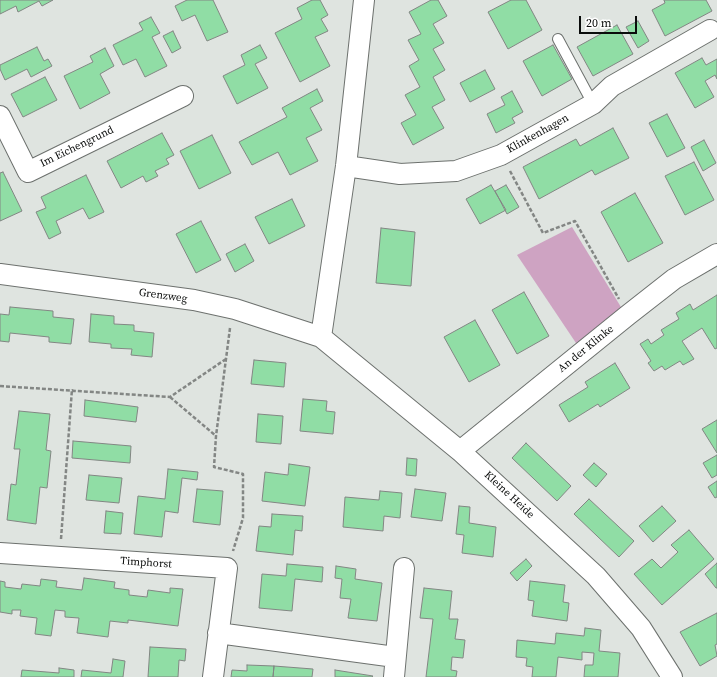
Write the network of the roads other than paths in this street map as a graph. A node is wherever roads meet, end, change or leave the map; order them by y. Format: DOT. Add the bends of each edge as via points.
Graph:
graph roads {
  1 [pos="364,0"];
  2 [pos="710,30"];
  3 [pos="558,39"];
  4 [pos="182,96"];
  5 [pos="593,104"];
  6 [pos="0,116"];
  7 [pos="346,166"];
  8 [pos="717,254"];
  9 [pos="0,274"];
  10 [pos="321,337"];
  11 [pos="460,451"];
  12 [pos="0,553"];
  13 [pos="404,568"];
  14 [pos="218,633"];
  15 [pos="396,657"];
  16 [pos="213,677"];
  17 [pos="394,677"];
  18 [pos="672,677"];
  1 -- 7 [label="street"];
  2 -- 5 [label="street, Klinkenhagen" via="612,86"];
  3 -- 5 [label="lane"];
  4 -- 6 [label="street, Im Eichengrund" via="28,172"];
  5 -- 7 [label="street, Klinkenhagen" via="501,154 456,171 400,174"];
  7 -- 10 [label="street"];
  8 -- 11 [label="street, An der Klinke" via="674,279"];
  9 -- 10 [label="street, Grenzweg" via="194,300 235,308"];
  10 -- 11 [label="street, Kleine Heide"];
  11 -- 18 [label="street, Kleine Heide" via="596,576 641,628"];
  12 -- 14 [label="street, Timphorst" via="227,568"];
  13 -- 15 [label="street"];
  14 -- 15 [label="street"];
  14 -- 16 [label="street"];
  15 -- 17 [label="street"];
}
